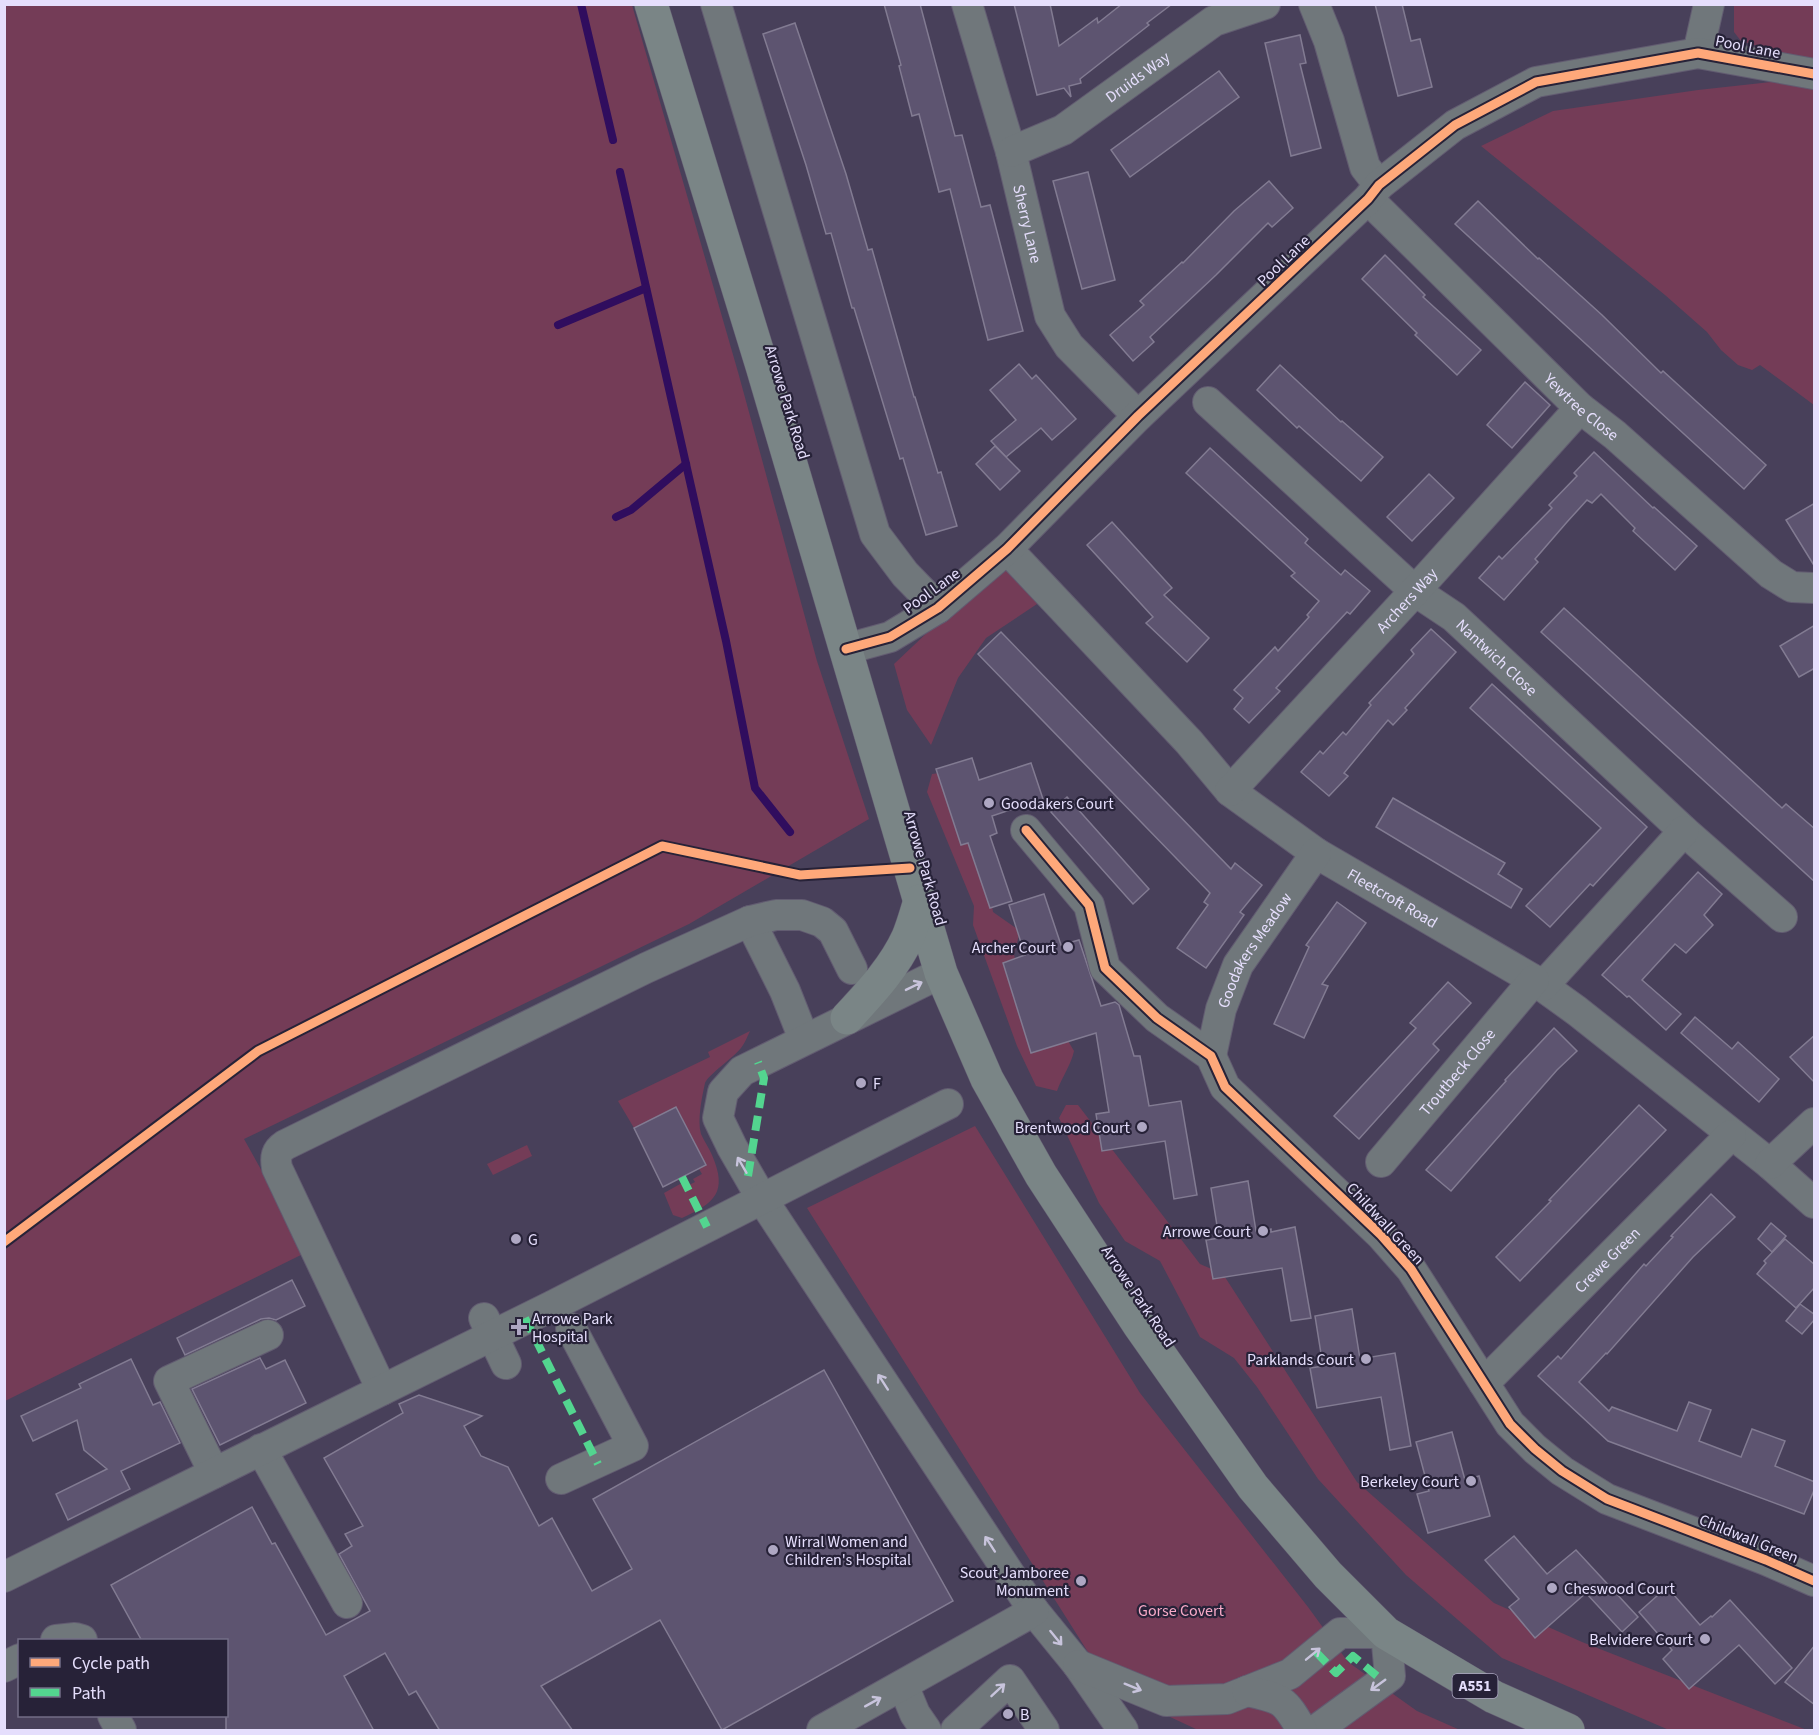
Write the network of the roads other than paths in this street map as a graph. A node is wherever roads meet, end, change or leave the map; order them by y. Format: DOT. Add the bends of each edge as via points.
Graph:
graph roads {
  1 [pos="651,4"];
  2 [pos="716,4"];
  3 [pos="967,4"];
  4 [pos="1264,4"];
  5 [pos="1314,4"];
  6 [pos="1709,4"];
  7 [pos="1698,53"];
  8 [pos="1815,74"];
  9 [pos="1011,152"];
  10 [pos="1374,192"];
  11 [pos="1208,402"];
  12 [pos="1580,408"];
  13 [pos="1138,416"];
  14 [pos="1007,549"];
  15 [pos="1815,588"];
  16 [pos="1415,591"];
  17 [pos="938,608"];
  18 [pos="846,649"];
  19 [pos="1230,791"];
  20 [pos="1026,830"];
  21 [pos="1684,831"];
  22 [pos="1316,853"];
  23 [pos="920,901"];
  24 [pos="1782,917"];
  25 [pos="750,921"];
  26 [pos="852,969"];
  27 [pos="941,973"];
  28 [pos="1538,983"];
  29 [pos="847,1018"];
  30 [pos="804,1039"];
  31 [pos="1211,1056"];
  32 [pos="948,1104"];
  33 [pos="1815,1123"];
  34 [pos="1731,1135"];
  35 [pos="1381,1162"];
  36 [pos="1770,1164"];
  37 [pos="762,1199"];
  38 [pos="1815,1203"];
  39 [pos="488,1326"];
  40 [pos="571,1328"];
  41 [pos="268,1335"];
  42 [pos="506,1364"];
  43 [pos="1484,1383"];
  44 [pos="382,1390"];
  45 [pos="261,1449"];
  46 [pos="214,1473"];
  47 [pos="561,1479"];
  48 [pos="4,1577"];
  49 [pos="1815,1581"];
  50 [pos="347,1603"];
  51 [pos="1034,1611"];
  52 [pos="1386,1633"];
  53 [pos="18,1660"];
  54 [pos="1078,1665"];
  55 [pos="4,1667"];
  56 [pos="903,1685"];
  57 [pos="1247,1690"];
  58 [pos="114,1717"];
  59 [pos="1330,1726"];
  60 [pos="1043,1730"];
  61 [pos="121,1731"];
  62 [pos="822,1731"];
  63 [pos="926,1731"];
  64 [pos="956,1731"];
  65 [pos="1123,1731"];
  66 [pos="1302,1731"];
  67 [pos="1568,1731"];
  1 -- 18 [label="main road, Arrowe Park Road / A551"];
  2 -- 17 [label="street" via="874,534"];
  3 -- 9 [label="street, Sherry Lane"];
  4 -- 9 [label="street, Druids Way" via="1214,21 1063,130"];
  5 -- 10 [label="street" via="1329,41"];
  6 -- 7 [label="street"];
  7 -- 8 [label="street, Pool Lane"];
  7 -- 10 [label="street, Pool Lane" via="1536,82 1455,125"];
  9 -- 13 [label="street, Sherry Lane" via="1050,316 1069,346"];
  10 -- 12 [label="street, Yewtree Close"];
  10 -- 13 [label="street, Pool Lane"];
  11 -- 16 [label="street, Nantwich Close"];
  12 -- 15 [label="street, Yewtree Close" via="1771,574 1792,587"];
  12 -- 16 [label="street, Archers Way"];
  13 -- 14 [label="street, Pool Lane"];
  14 -- 17 [label="street, Pool Lane"];
  14 -- 19 [label="street, Fleetcroft Road" via="1189,742"];
  16 -- 19 [label="street, Archers Way"];
  16 -- 21 [label="street, Nantwich Close" via="1454,617"];
  17 -- 18 [label="street, Pool Lane" via="890,637"];
  18 -- 23 [label="main road, Arrowe Park Road / A551"];
  19 -- 22 [label="street, Fleetcroft Road"];
  20 -- 31 [label="street" via="1089,905 1106,968 1156,1018"];
  21 -- 24 [label="street, Nantwich Close"];
  21 -- 28 [label="street, Troutbeck Close"];
  22 -- 28 [label="street, Fleetcroft Road"];
  22 -- 31 [label="street, Goodakers Meadow" via="1238,965 1221,1009"];
  23 -- 27 [label="main road, Arrowe Park Road / A551"];
  23 -- 29 [label="main road" via="897,958"];
  25 -- 26 [label="street" via="802,915 822,922 833,931"];
  25 -- 30 [label="street"];
  25 -- 44 [label="street" via="646,968 278,1150 277,1168"];
  29 -- 27 [label="street, one-way"];
  27 -- 52 [label="main road, Arrowe Park Road / A551" via="987,1079 1041,1175 1139,1325 1253,1487 1328,1575"];
  28 -- 34 [label="street, Fleetcroft Road"];
  28 -- 35 [label="street, Troutbeck Close"];
  29 -- 30 [label="street"];
  37 -- 30 [label="street, one-way" via="718,1118 723,1092 742,1071"];
  31 -- 43 [label="street, Childwall Green" via="1225,1087 1412,1269"];
  32 -- 37 [label="street"];
  33 -- 36 [label="street"];
  34 -- 36 [label="street, Fleetcroft Road"];
  34 -- 43 [label="street, Crewe Green"];
  36 -- 38 [label="street, Fleetcroft Road"];
  37 -- 39 [label="street" via="648,1246 608,1292 548,1299"];
  51 -- 37 [label="street, one-way"];
  39 -- 42 [label="street"];
  39 -- 44 [label="street"];
  40 -- 47 [label="street" via="633,1446"];
  41 -- 46 [label="street" via="169,1381"];
  43 -- 49 [label="street, Childwall Green" via="1510,1424 1535,1449 1607,1499"];
  44 -- 45 [label="street"];
  45 -- 46 [label="street"];
  45 -- 50 [label="street"];
  46 -- 48 [label="street"];
  51 -- 54 [label="street, one-way"];
  51 -- 56 [label="street"];
  57 -- 52 [label="street, one-way" via="1290,1674 1340,1632"];
  52 -- 59 [label="street, one-way" via="1390,1676"];
  52 -- 67 [label="main road, Arrowe Park Road / A551" via="1494,1697"];
  53 -- 55 [label="street"];
  54 -- 57 [label="street, one-way" via="1166,1701 1227,1699"];
  54 -- 65 [label="street"];
  62 -- 56 [label="street, one-way"];
  56 -- 63 [label="street"];
  57 -- 66 [label="street" via="1287,1705"];
  58 -- 61 [label="street"];
  64 -- 60 [label="street, one-way" via="1010,1680"];
}
